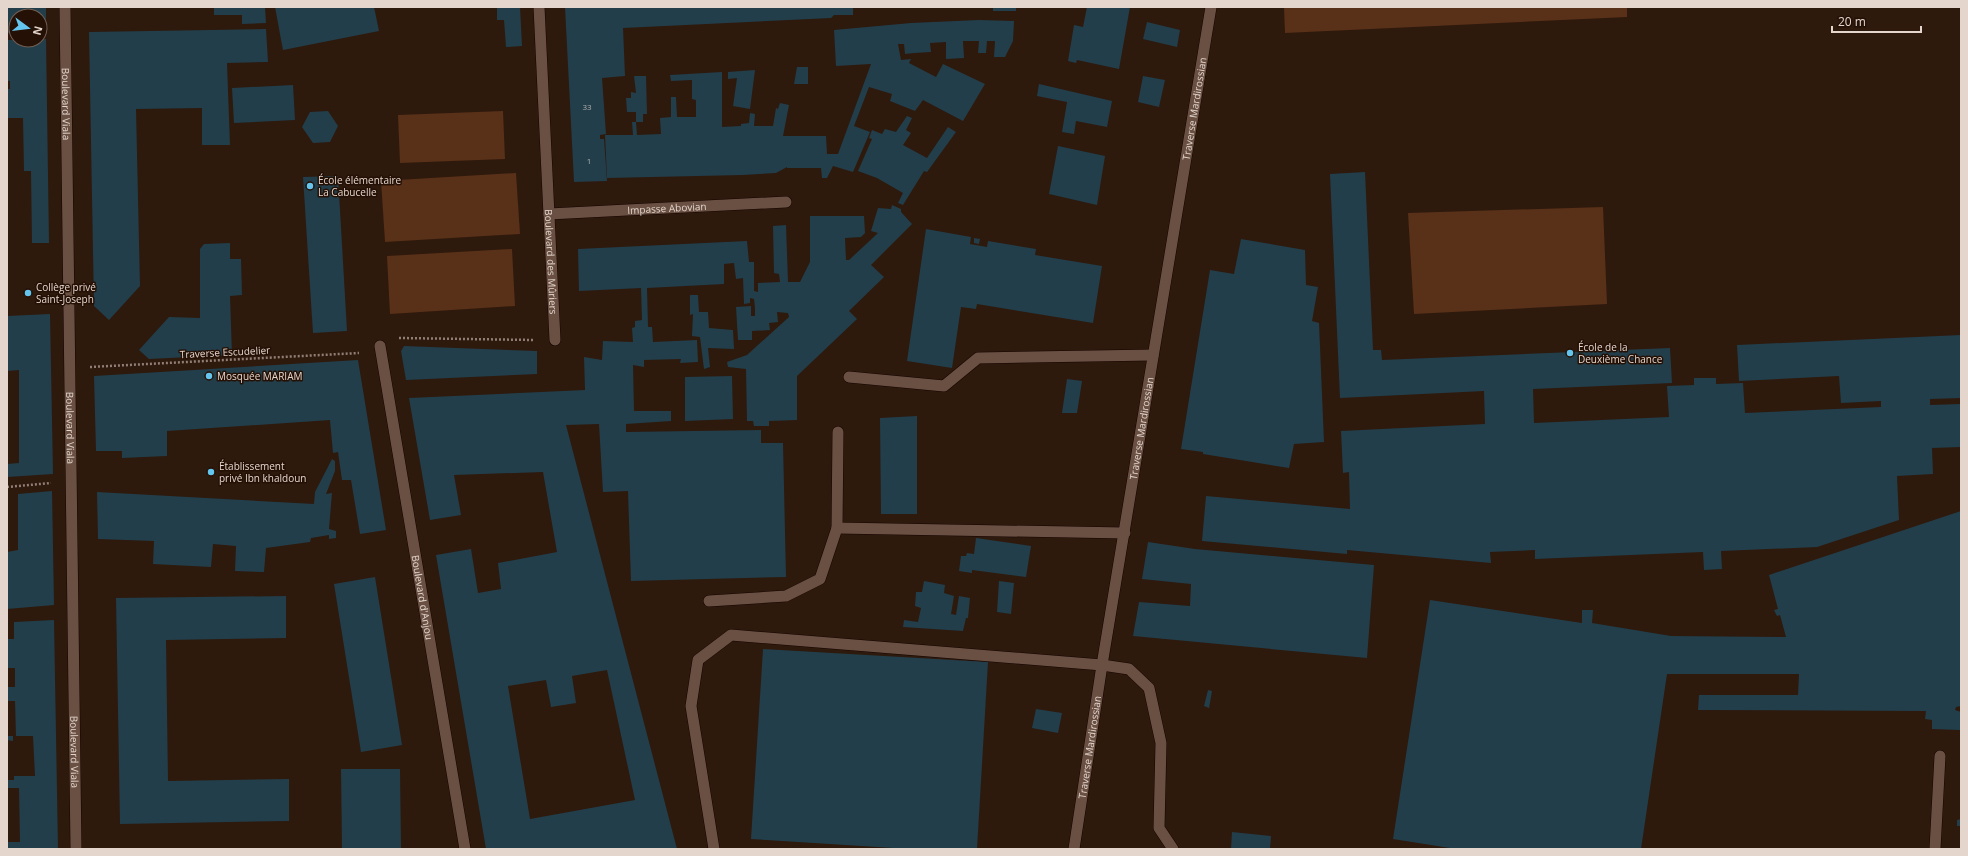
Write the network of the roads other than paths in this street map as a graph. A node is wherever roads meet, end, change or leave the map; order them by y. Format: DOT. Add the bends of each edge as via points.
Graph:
graph roads {
  1 [pos="65,7"];
  2 [pos="539,7"];
  3 [pos="1211,7"];
  4 [pos="786,202"];
  5 [pos="548,214"];
  6 [pos="555,340"];
  7 [pos="380,346"];
  8 [pos="1153,355"];
  9 [pos="849,377"];
  10 [pos="838,432"];
  11 [pos="837,528"];
  12 [pos="1125,533"];
  13 [pos="709,601"];
  14 [pos="1102,665"];
  15 [pos="1940,756"];
  16 [pos="76,849"];
  17 [pos="465,849"];
  18 [pos="714,849"];
  19 [pos="1074,849"];
  20 [pos="1173,849"];
  21 [pos="1935,849"];
  1 -- 16 [label="street, Boulevard Viala"];
  2 -- 5 [label="street, Boulevard des Mûriers"];
  3 -- 8 [label="street, Traverse Mardirossian"];
  4 -- 5 [label="street, Impasse Abovian"];
  5 -- 6 [label="street, Boulevard des Mûriers"];
  7 -- 17 [label="street, Boulevard d'Anjou"];
  8 -- 9 [label="street" via="978,358 944,386"];
  8 -- 12 [label="street, Traverse Mardirossian"];
  10 -- 11 [label="street"];
  11 -- 12 [label="street"];
  11 -- 13 [label="street" via="820,579 786,596"];
  12 -- 14 [label="street, Traverse Mardirossian"];
  14 -- 18 [label="street" via="731,635 698,660 691,706"];
  14 -- 19 [label="street, Traverse Mardirossian"];
  14 -- 20 [label="street" via="1129,670 1149,688 1161,743 1159,828"];
  15 -- 21 [label="street"];
}
